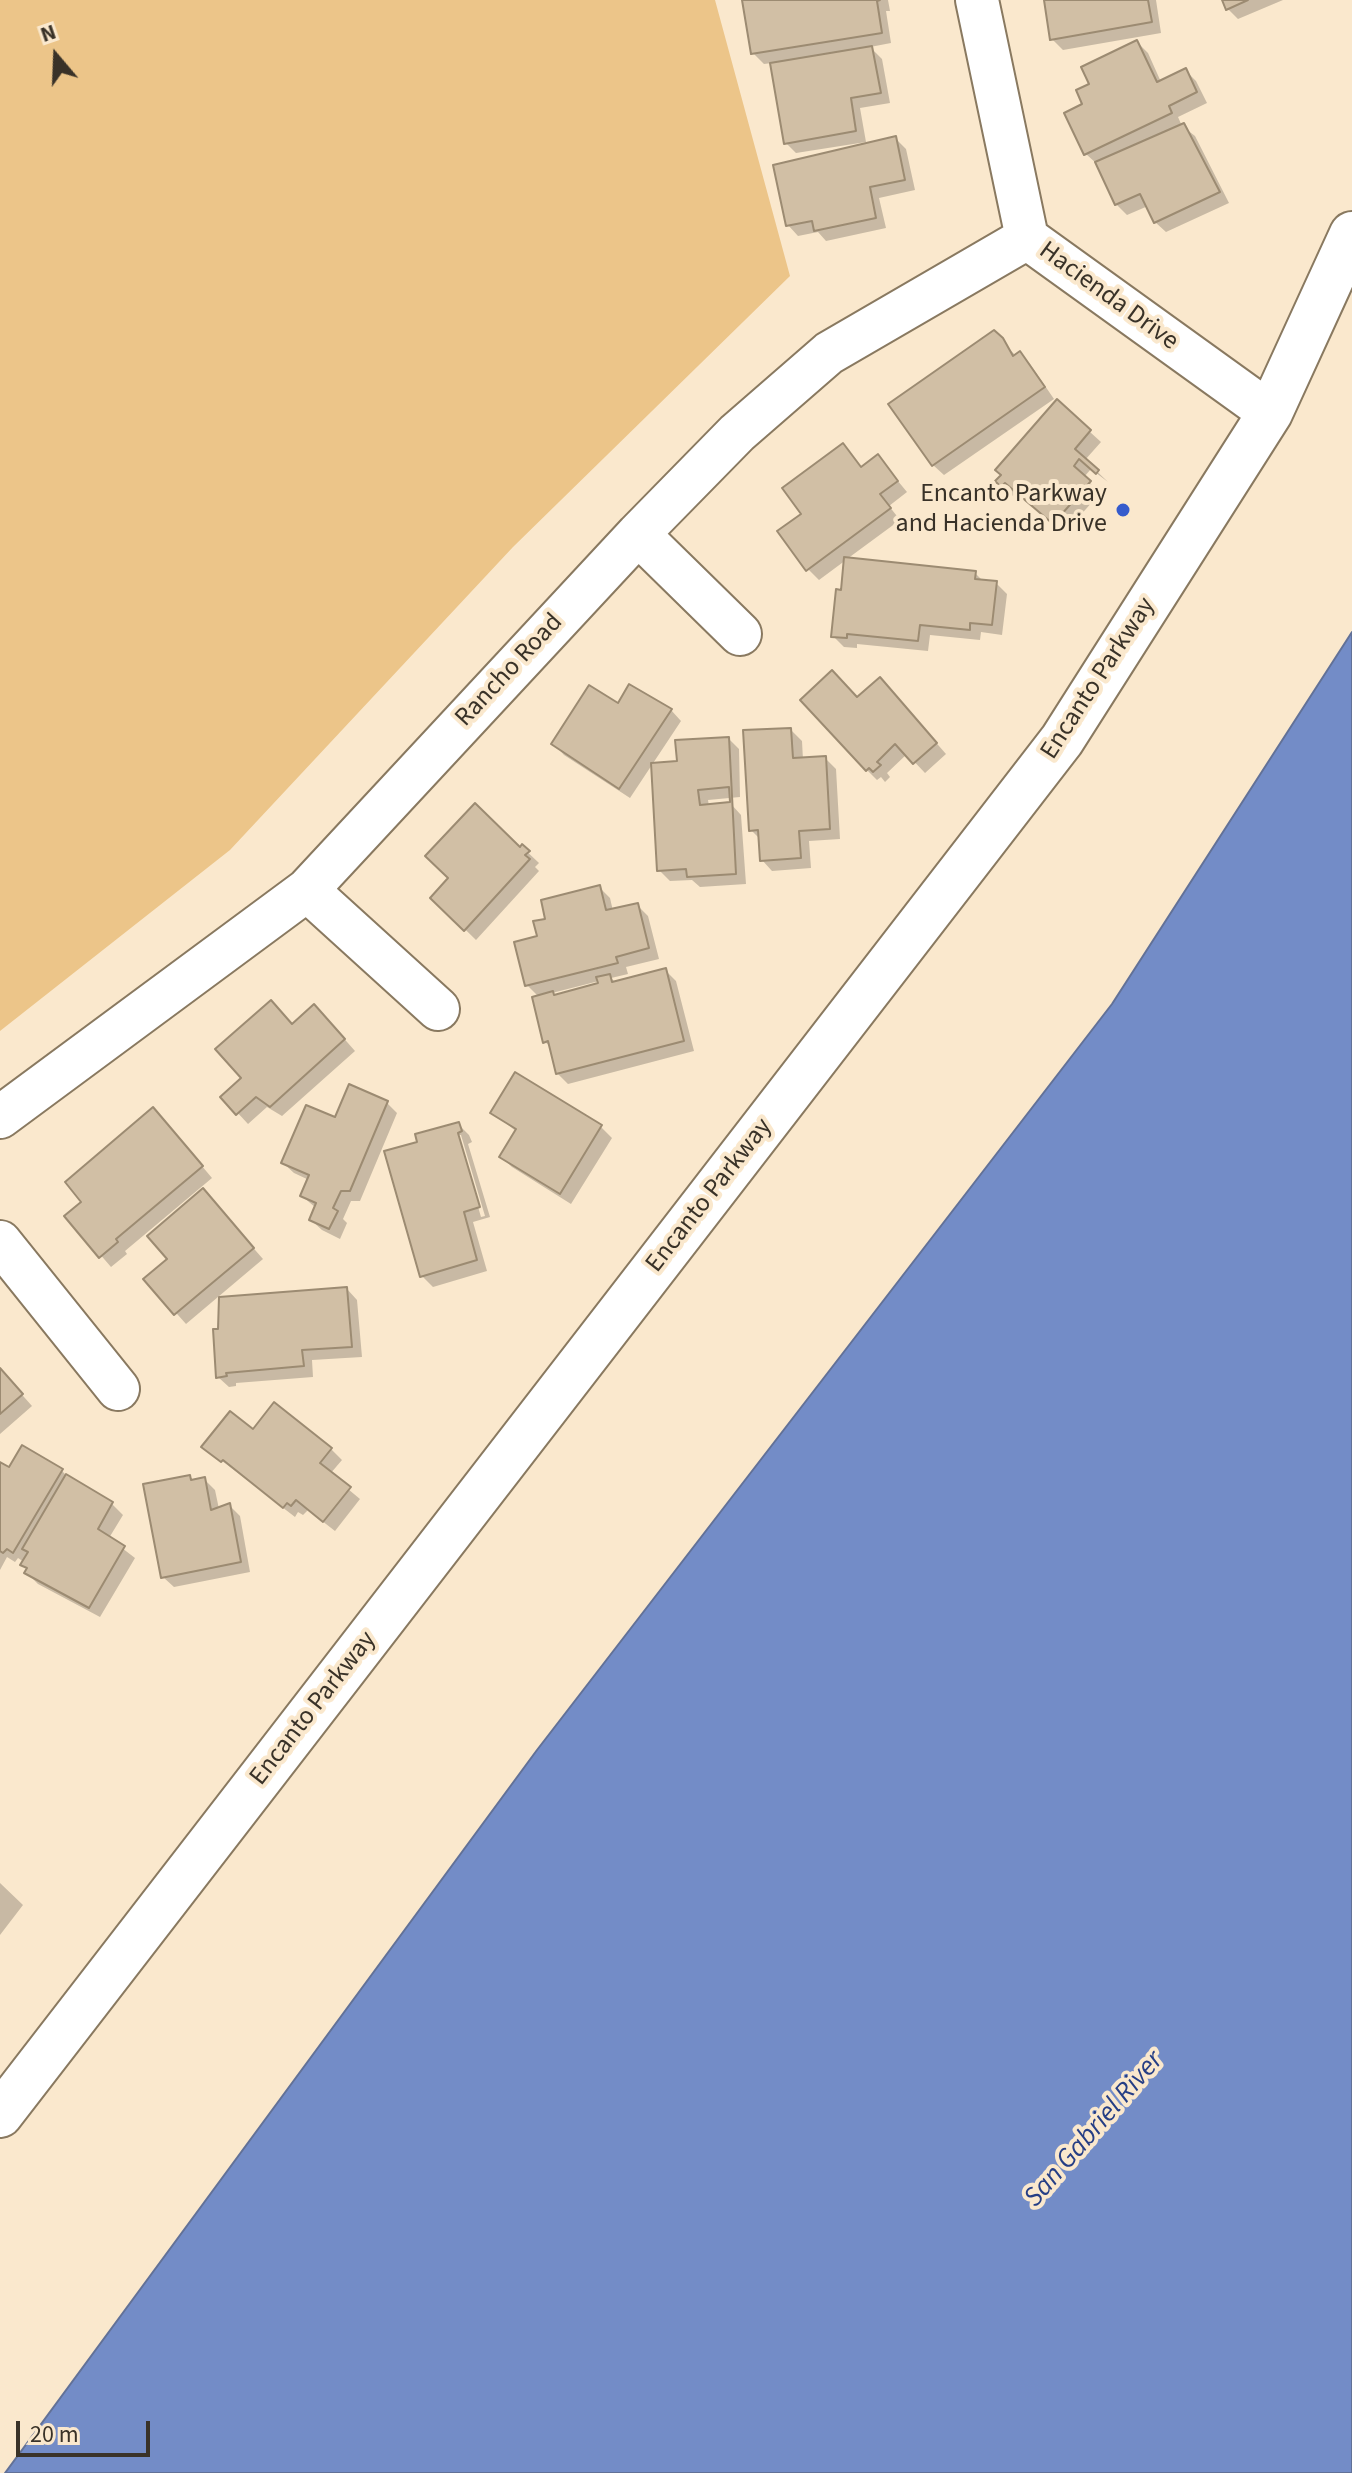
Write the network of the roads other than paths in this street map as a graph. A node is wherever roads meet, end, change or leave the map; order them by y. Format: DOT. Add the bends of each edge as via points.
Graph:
graph roads {
  1 [pos="977,0"];
  2 [pos="1352,234"];
  3 [pos="1027,238"];
  4 [pos="1270,413"];
  5 [pos="638,534"];
  6 [pos="740,634"];
  7 [pos="307,890"];
  8 [pos="438,1009"];
  9 [pos="0,1117"];
  10 [pos="0,1242"];
  11 [pos="118,1389"];
  12 [pos="0,2115"];
  1 -- 3 [label="street, Hacienda Drive"];
  2 -- 4 [label="street, Encanto Parkway"];
  3 -- 4 [label="street, Hacienda Drive"];
  3 -- 5 [label="street, Rancho Road" via="829,353 737,433"];
  4 -- 12 [label="street, Encanto Parkway" via="1062,740"];
  5 -- 6 [label="street"];
  5 -- 7 [label="street, Rancho Road"];
  7 -- 8 [label="street"];
  7 -- 9 [label="street, Rancho Road"];
  10 -- 11 [label="street"];
}
